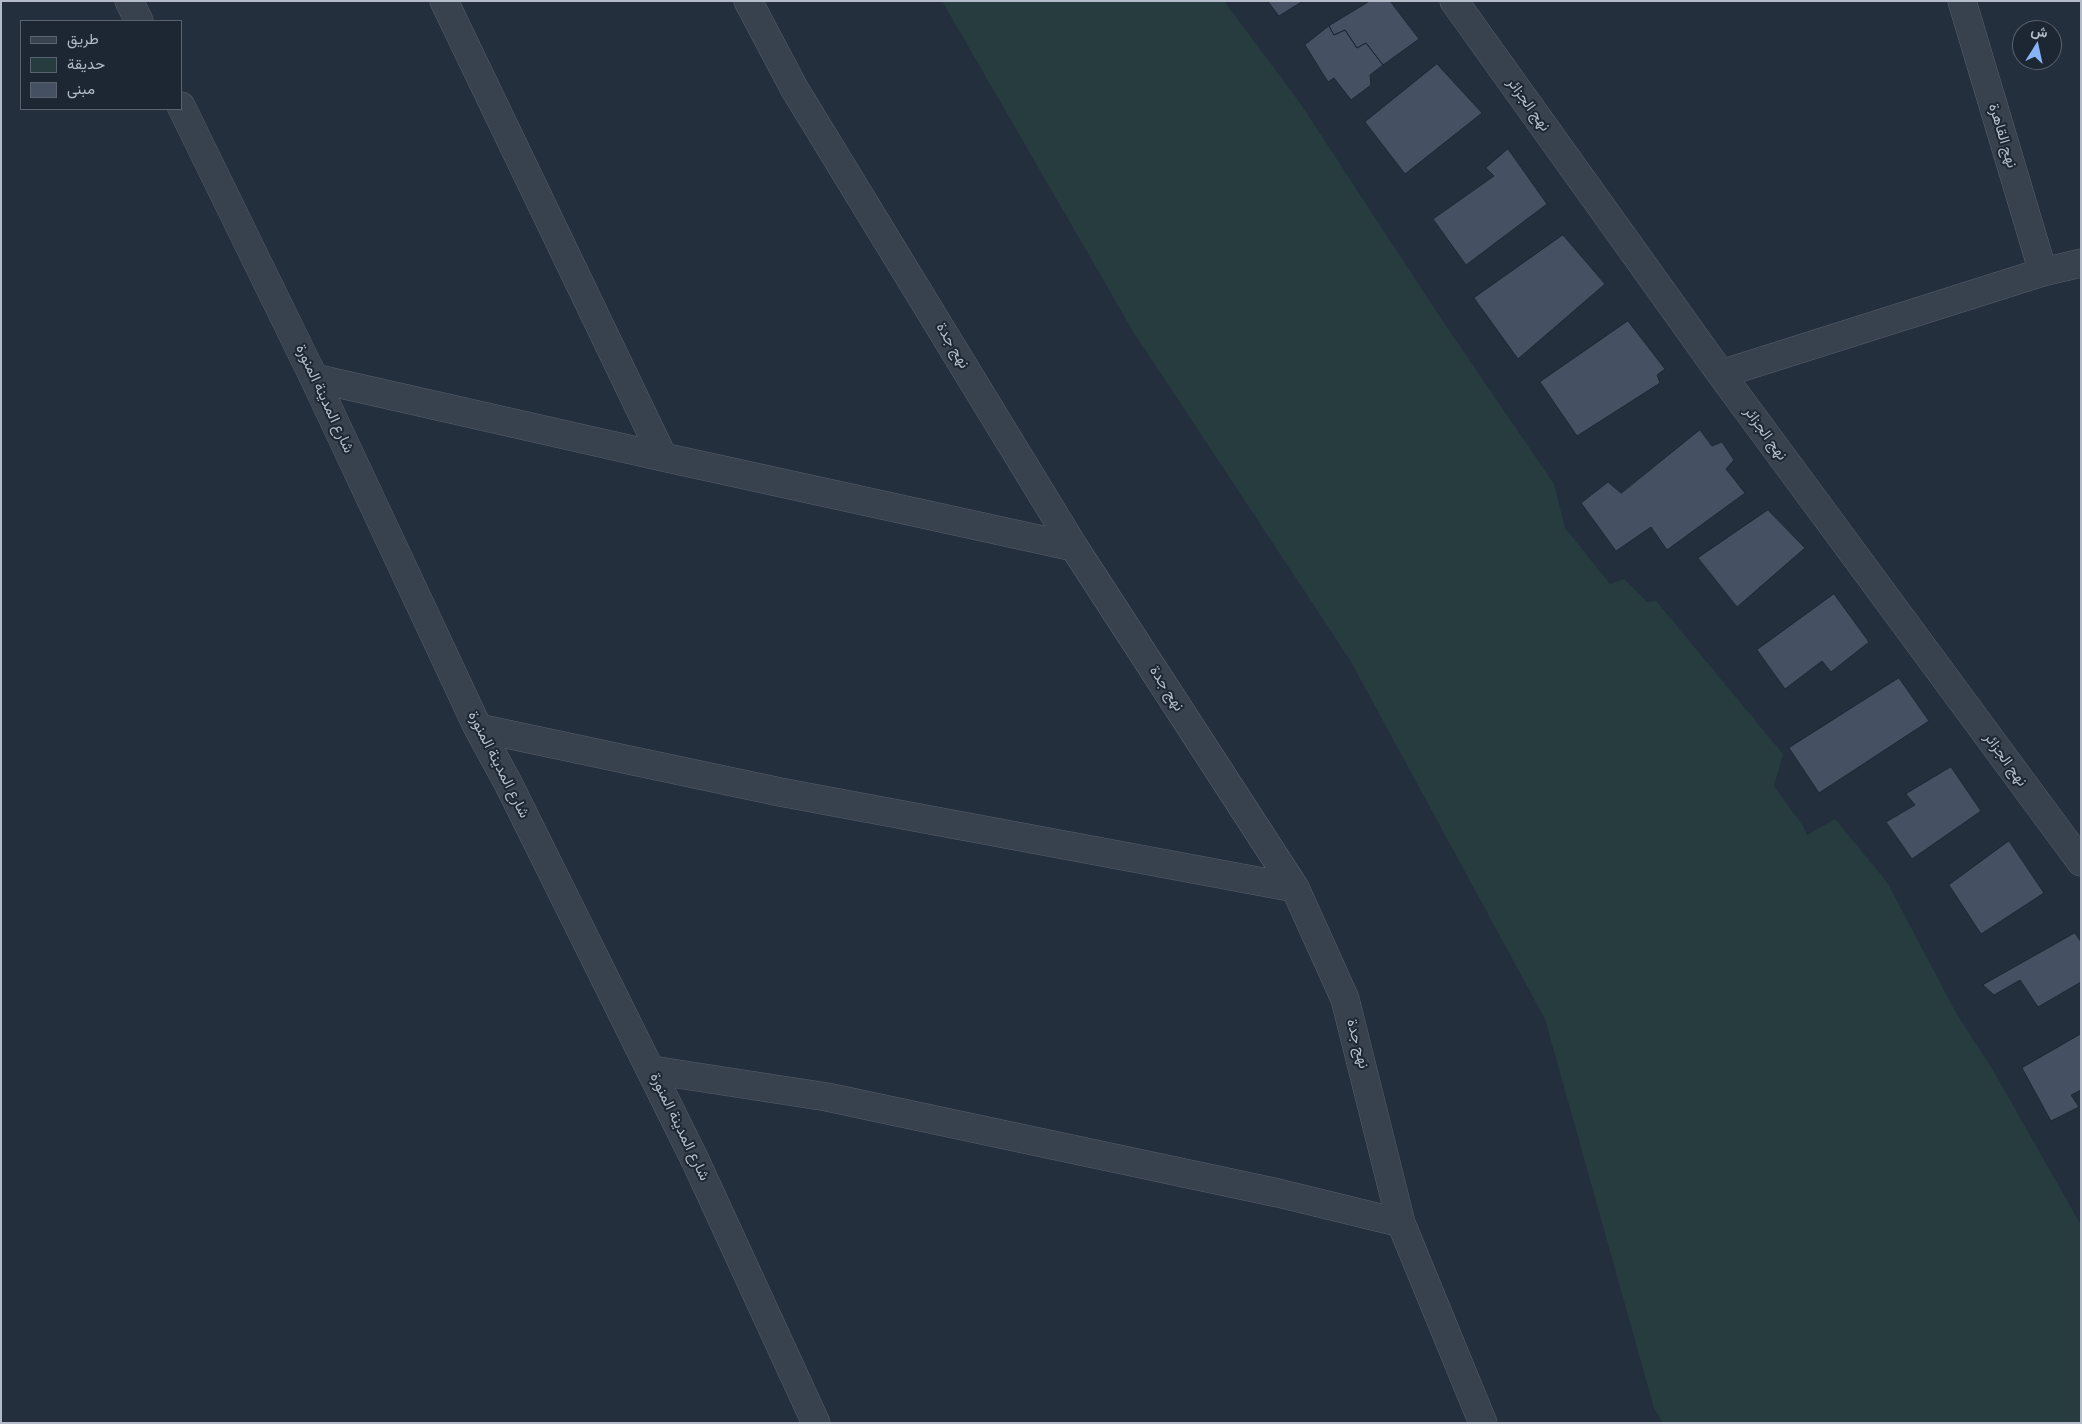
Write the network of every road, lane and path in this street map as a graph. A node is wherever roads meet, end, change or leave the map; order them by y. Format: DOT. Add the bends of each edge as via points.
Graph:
graph roads {
  1 [pos="130,1"];
  2 [pos="444,1"];
  3 [pos="748,1"];
  4 [pos="1454,1"];
  5 [pos="1962,1"];
  6 [pos="139,20"];
  7 [pos="182,108"];
  8 [pos="2081,263"];
  9 [pos="2043,272"];
  10 [pos="1721,374"];
  11 [pos="314,378"];
  12 [pos="663,457"];
  13 [pos="1074,547"];
  14 [pos="478,728"];
  15 [pos="2081,862"];
  16 [pos="1295,888"];
  17 [pos="652,1070"];
  18 [pos="1402,1223"];
  19 [pos="816,1423"];
  20 [pos="1483,1423"];
  1 -- 6 [label="street"];
  2 -- 12 [label="street"];
  3 -- 13 [label="street, نهج جدة" via="794,88"];
  4 -- 10 [label="street, نهج الجزائر"];
  5 -- 9 [label="street, نهج القاهرة"];
  7 -- 11 [label="street, شارع المدينة المنورة"];
  8 -- 9 [label="street"];
  9 -- 10 [label="street"];
  10 -- 15 [label="street, نهج الجزائر"];
  11 -- 12 [label="street"];
  11 -- 14 [label="street, شارع المدينة المنورة"];
  12 -- 13 [label="street"];
  13 -- 16 [label="street, نهج جدة"];
  14 -- 16 [label="street" via="780,792"];
  14 -- 17 [label="street, شارع المدينة المنورة"];
  16 -- 18 [label="street, نهج جدة" via="1345,999"];
  17 -- 18 [label="street" via="827,1098 1278,1193"];
  17 -- 19 [label="street, شارع المدينة المنورة"];
  18 -- 20 [label="street, نهج جدة"];
}
